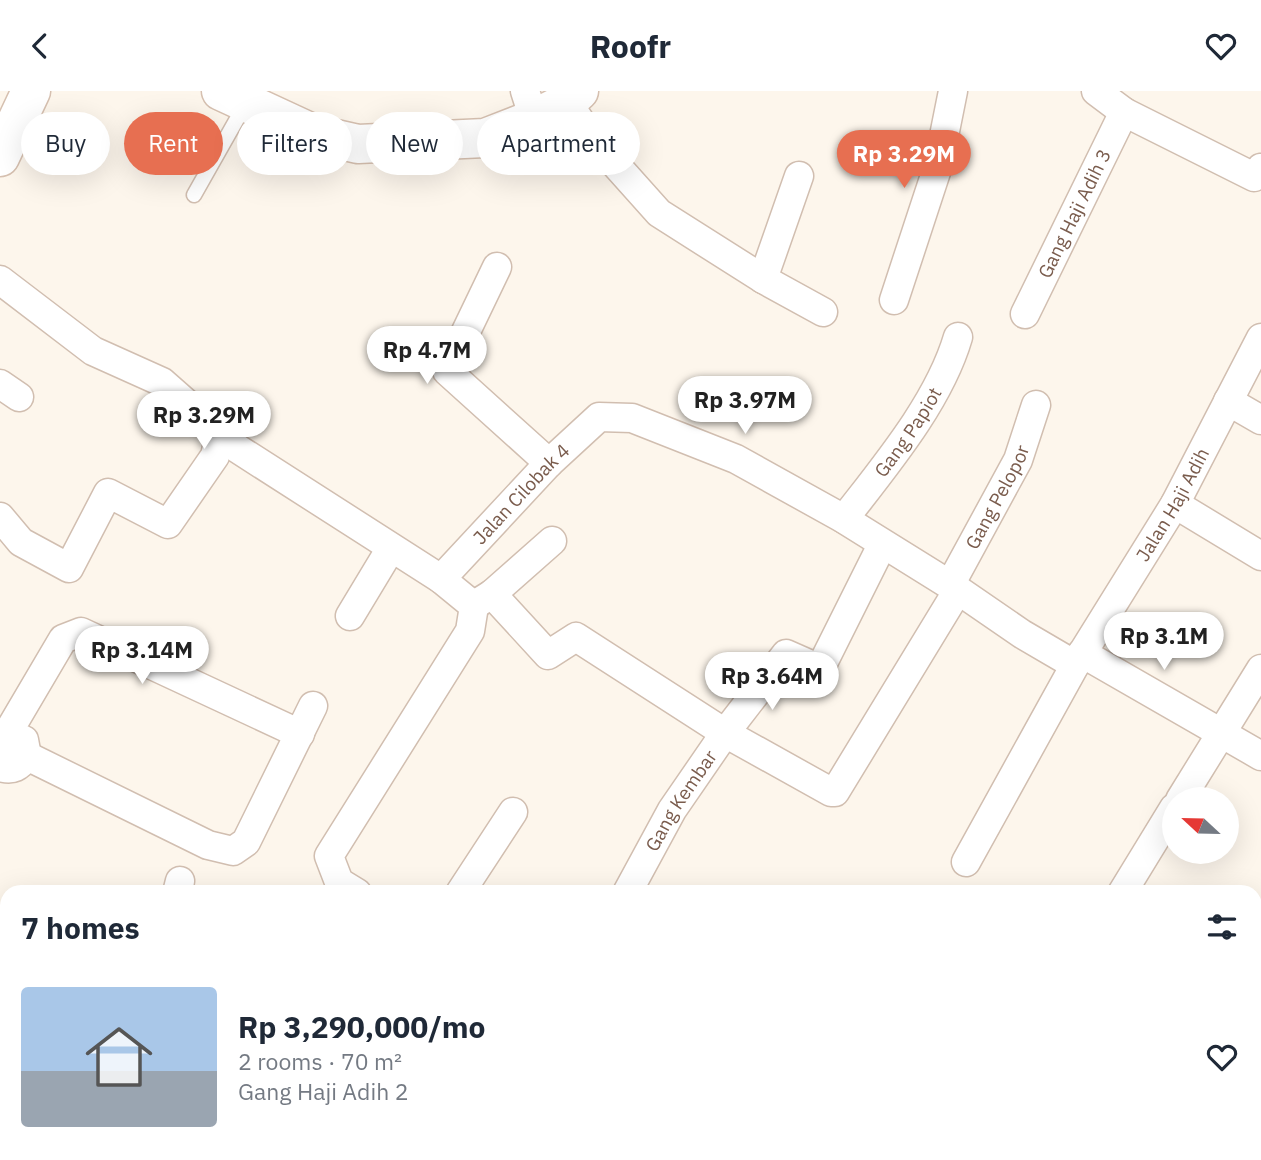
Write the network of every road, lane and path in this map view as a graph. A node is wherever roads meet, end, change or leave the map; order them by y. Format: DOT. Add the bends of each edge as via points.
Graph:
graph roads {
  1 [pos="31,91"];
  2 [pos="953,91"];
  3 [pos="1096,91"];
  4 [pos="234,97"];
  5 [pos="551,101"];
  6 [pos="1124,112"];
  7 [pos="0,157"];
  8 [pos="1261,167"];
  9 [pos="799,176"];
  10 [pos="194,195"];
  11 [pos="496,267"];
  12 [pos="763,279"];
  13 [pos="0,280"];
  14 [pos="894,300"];
  15 [pos="823,312"];
  16 [pos="1025,314"];
  17 [pos="958,337"];
  18 [pos="1261,338"];
  19 [pos="1228,401"];
  20 [pos="1036,405"];
  21 [pos="1261,420"];
  22 [pos="220,433"];
  23 [pos="549,463"];
  24 [pos="1175,504"];
  25 [pos="0,517"];
  26 [pos="844,519"];
  27 [pos="552,541"];
  28 [pos="882,545"];
  29 [pos="391,548"];
  30 [pos="1261,556"];
  31 [pos="441,579"];
  32 [pos="954,587"];
  33 [pos="483,600"];
  34 [pos="350,616"];
  35 [pos="1078,659"];
  36 [pos="1261,669"];
  37 [pos="313,706"];
  38 [pos="725,733"];
  39 [pos="1223,733"];
  40 [pos="300,734"];
  41 [pos="6,738"];
  42 [pos="27,756"];
  43 [pos="1261,756"];
  44 [pos="0,767"];
  45 [pos="1188,787"];
  46 [pos="513,812"];
  47 [pos="1162,828"];
  48 [pos="965,862"];
  49 [pos="344,885"];
  50 [pos="465,885"];
  51 [pos="631,885"];
  52 [pos="1129,885"];
  1 -- 7 [label="street"];
  2 -- 14 [label="street" via="938,166"];
  3 -- 6 [label="street"];
  4 -- 5 [label="street" via="314,134 358,144 485,138"];
  4 -- 10 [label="lane"];
  5 -- 12 [label="street" via="591,137 659,213"];
  6 -- 8 [label="street" via="1254,177"];
  6 -- 16 [label="street, Gang Haji Adih 3"];
  9 -- 12 [label="street"];
  11 -- 23 [label="street" via="447,371"];
  12 -- 15 [label="street"];
  13 -- 22 [label="street" via="93,351 162,382"];
  17 -- 26 [label="street, Gang Papiot" via="952,358 905,439"];
  18 -- 19 [label="street, Jalan Haji Adih"];
  19 -- 21 [label="street"];
  19 -- 24 [label="street, Jalan Haji Adih"];
  20 -- 32 [label="street, Gang Pelopor" via="1018,460"];
  22 -- 25 [label="street" via="215,456 168,524 108,493 69,568 20,542"];
  22 -- 29 [label="street"];
  23 -- 26 [label="street, Jalan Cilobak 4" via="599,417 632,418 736,459"];
  23 -- 31 [label="street, Jalan Cilobak 4"];
  24 -- 30 [label="street"];
  24 -- 35 [label="street, Jalan Haji Adih"];
  26 -- 28 [label="street, Jalan Cilobak 4"];
  27 -- 33 [label="street"];
  28 -- 32 [label="street, Jalan Cilobak 4"];
  28 -- 38 [label="street, Gang Kembar" via="820,669 786,654"];
  29 -- 31 [label="street"];
  29 -- 34 [label="street"];
  31 -- 33 [label="street"];
  32 -- 35 [label="street, Jalan Cilobak 4" via="1022,634"];
  32 -- 38 [label="street, Gang Pelopor" via="835,792"];
  33 -- 38 [label="street" via="548,655 576,637"];
  33 -- 49 [label="street" via="470,631 329,856"];
  35 -- 39 [label="street, Jalan Cilobak 4"];
  35 -- 48 [label="street, Jalan Haji Adih"];
  36 -- 39 [label="street"];
  37 -- 40 [label="street"];
  38 -- 51 [label="street, Gang Kembar" via="672,810"];
  39 -- 43 [label="street, Jalan Cilobak 4"];
  39 -- 45 [label="street"];
  40 -- 41 [label="street" via="81,632 64,639"];
  40 -- 42 [label="street" via="246,842 233,851 208,845"];
  41 -- 42 [label="street" via="21,735"];
  42 -- 44 [label="street" via="20,766"];
  46 -- 50 [label="street"];
  47 -- 52 [label="street"];
}
